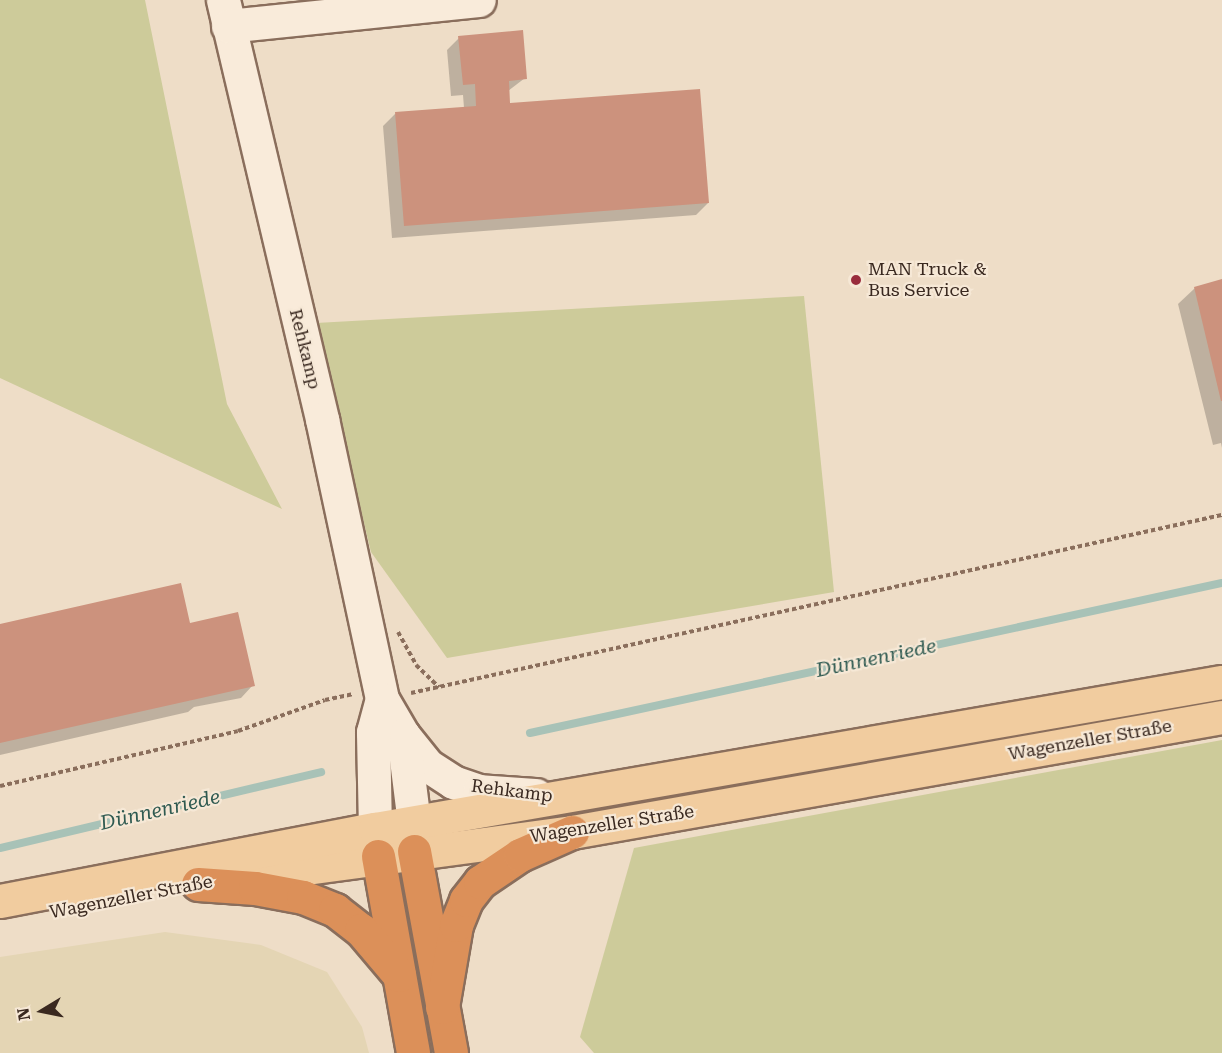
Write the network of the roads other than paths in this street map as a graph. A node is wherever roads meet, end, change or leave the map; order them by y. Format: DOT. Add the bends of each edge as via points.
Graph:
graph roads {
  1 [pos="479,0"];
  2 [pos="342,7"];
  3 [pos="225,13"];
  4 [pos="1222,682"];
  5 [pos="382,699"];
  6 [pos="1222,717"];
  7 [pos="403,735"];
  8 [pos="568,797"];
  9 [pos="572,832"];
  10 [pos="414,837"];
  11 [pos="377,842"];
  12 [pos="198,884"];
  13 [pos="0,901"];
  14 [pos="0,921"];
  15 [pos="399,975"];
  16 [pos="442,1007"];
  17 [pos="413,1053"];
  18 [pos="452,1053"];
  1 -- 2 [label="street"];
  2 -- 3 [label="street"];
  3 -- 5 [label="street, Rehkamp" via="322,419"];
  4 -- 8 [label="main road"];
  5 -- 7 [label="street, Rehkamp"];
  5 -- 11 [label="street, Rehkamp" via="373,732"];
  6 -- 9 [label="main road, Wagenzeller Straße"];
  7 -- 8 [label="street, Rehkamp" via="427,765 453,782 480,791"];
  7 -- 10 [label="street, Rehkamp"];
  8 -- 10 [label="main road"];
  9 -- 10 [label="main road, Wagenzeller Straße"];
  9 -- 16 [label="highway" via="520,855 480,882 466,900 456,925"];
  10 -- 11 [label="main road, Wagenzeller Straße"];
  10 -- 16 [label="highway"];
  11 -- 12 [label="main road, Wagenzeller Straße"];
  11 -- 13 [label="main road"];
  11 -- 15 [label="highway"];
  12 -- 14 [label="main road, Wagenzeller Straße"];
  12 -- 15 [label="highway" via="303,897 335,910 362,930"];
  15 -- 17 [label="highway"];
  16 -- 18 [label="highway"];
}
